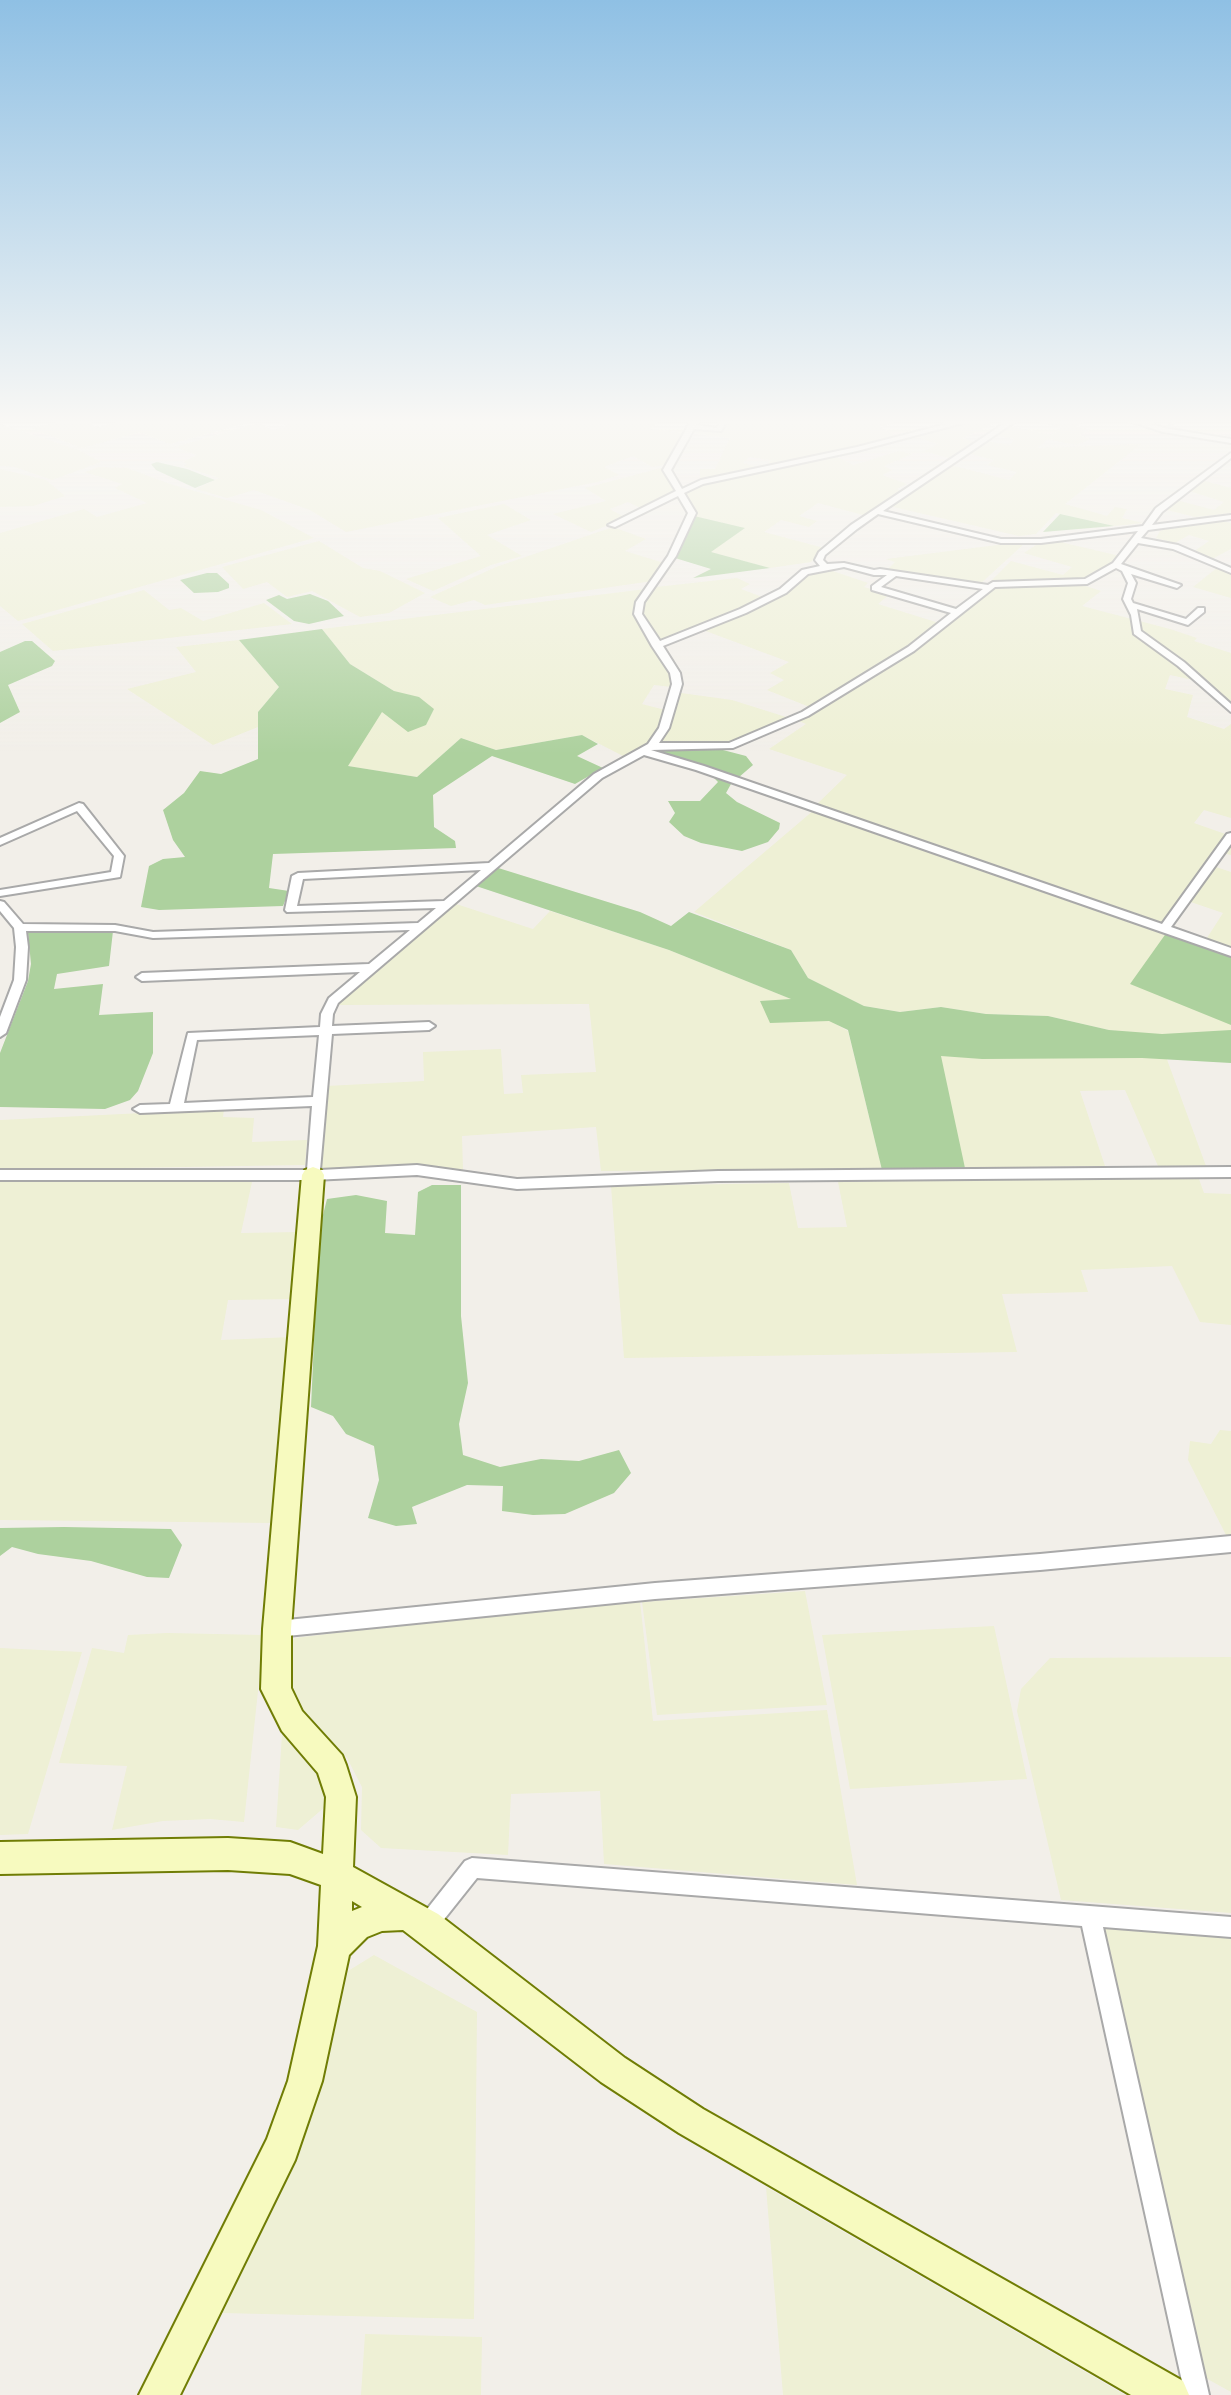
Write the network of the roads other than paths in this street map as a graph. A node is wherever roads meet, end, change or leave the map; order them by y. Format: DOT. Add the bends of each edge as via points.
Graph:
graph roads {
  1 [pos="684,531"];
  2 [pos="850,531"];
  3 [pos="958,531"];
  4 [pos="1128,531"];
  5 [pos="1142,531"];
  6 [pos="1136,540"];
  7 [pos="825,567"];
  8 [pos="1120,567"];
  9 [pos="1231,571"];
  10 [pos="894,573"];
  11 [pos="1177,585"];
  12 [pos="987,587"];
  13 [pos="1131,605"];
  14 [pos="1201,610"];
  15 [pos="956,612"];
  16 [pos="656,646"];
  17 [pos="1231,709"];
  18 [pos="647,749"];
  19 [pos="1231,836"];
  20 [pos="0,842"];
  21 [pos="488,866"];
  22 [pos="0,893"];
  23 [pos="0,904"];
  24 [pos="446,904"];
  25 [pos="418,926"];
  26 [pos="20,927"];
  27 [pos="1164,929"];
  28 [pos="1231,952"];
  29 [pos="370,968"];
  30 [pos="142,977"];
  31 [pos="429,1026"];
  32 [pos="326,1029"];
  33 [pos="0,1033"];
  34 [pos="319,1101"];
  35 [pos="176,1108"];
  36 [pos="140,1109"];
  37 [pos="1231,1172"];
  38 [pos="0,1175"];
  39 [pos="313,1175"];
  40 [pos="1231,1544"];
  41 [pos="277,1629"];
  42 [pos="0,1858"];
  43 [pos="336,1875"];
  44 [pos="1090,1916"];
  45 [pos="418,1919"];
  46 [pos="1231,1927"];
  47 [pos="334,1946"];
  48 [pos="159,2395"];
  49 [pos="1169,2395"];
  50 [pos="1197,2395"];
  1 -- 16 [label="street" via="640,602 638,614"];
  2 -- 7 [label="street" via="822,554 819,560"];
  3 -- 4 [label="street" via="1001,541"];
  5 -- 6 [label="street"];
  6 -- 8 [label="street"];
  6 -- 9 [label="street" via="1175,547"];
  7 -- 10 [label="street"];
  7 -- 16 [label="street" via="805,572 779,594 727,619"];
  8 -- 11 [label="street"];
  8 -- 12 [label="street" via="1087,581"];
  8 -- 13 [label="street" via="1132,583 1127,599"];
  10 -- 12 [label="street"];
  10 -- 15 [label="street" via="875,588"];
  12 -- 15 [label="street"];
  13 -- 14 [label="street" via="1188,622"];
  13 -- 17 [label="street" via="1137,632"];
  15 -- 18 [label="street" via="911,649 824,705 737,744"];
  16 -- 18 [label="street" via="677,684 664,728"];
  18 -- 21 [label="street" via="598,776"];
  18 -- 27 [label="street"];
  19 -- 27 [label="street"];
  20 -- 22 [label="street" via="79,806 119,856 116,875"];
  21 -- 24 [label="street"];
  21 -- 24 [label="street" via="298,876 291,910"];
  23 -- 26 [label="street"];
  24 -- 25 [label="street"];
  25 -- 26 [label="street" via="153,935 115,928"];
  25 -- 29 [label="street"];
  26 -- 33 [label="street" via="20,980"];
  27 -- 28 [label="street"];
  29 -- 30 [label="street"];
  29 -- 32 [label="street" via="333,1001"];
  31 -- 32 [label="street"];
  32 -- 34 [label="street"];
  32 -- 35 [label="street" via="192,1036"];
  34 -- 35 [label="street"];
  34 -- 39 [label="street"];
  35 -- 36 [label="street"];
  37 -- 39 [label="street" via="718,1176 517,1184 417,1170"];
  38 -- 39 [label="street"];
  39 -- 41 [label="street"];
  40 -- 41 [label="street" via="655,1591"];
  41 -- 43 [label="street" via="276,1689 292,1721 331,1765 341,1797"];
  42 -- 43 [label="street" via="228,1854 290,1858"];
  43 -- 45 [label="street"];
  43 -- 47 [label="street"];
  44 -- 45 [label="street" via="472,1868"];
  44 -- 46 [label="street"];
  44 -- 50 [label="street"];
  45 -- 47 [label="street" via="382,1915 356,1925"];
  45 -- 49 [label="street" via="613,2070 691,2121"];
  47 -- 48 [label="street" via="305,2081 282,2147"];
}
